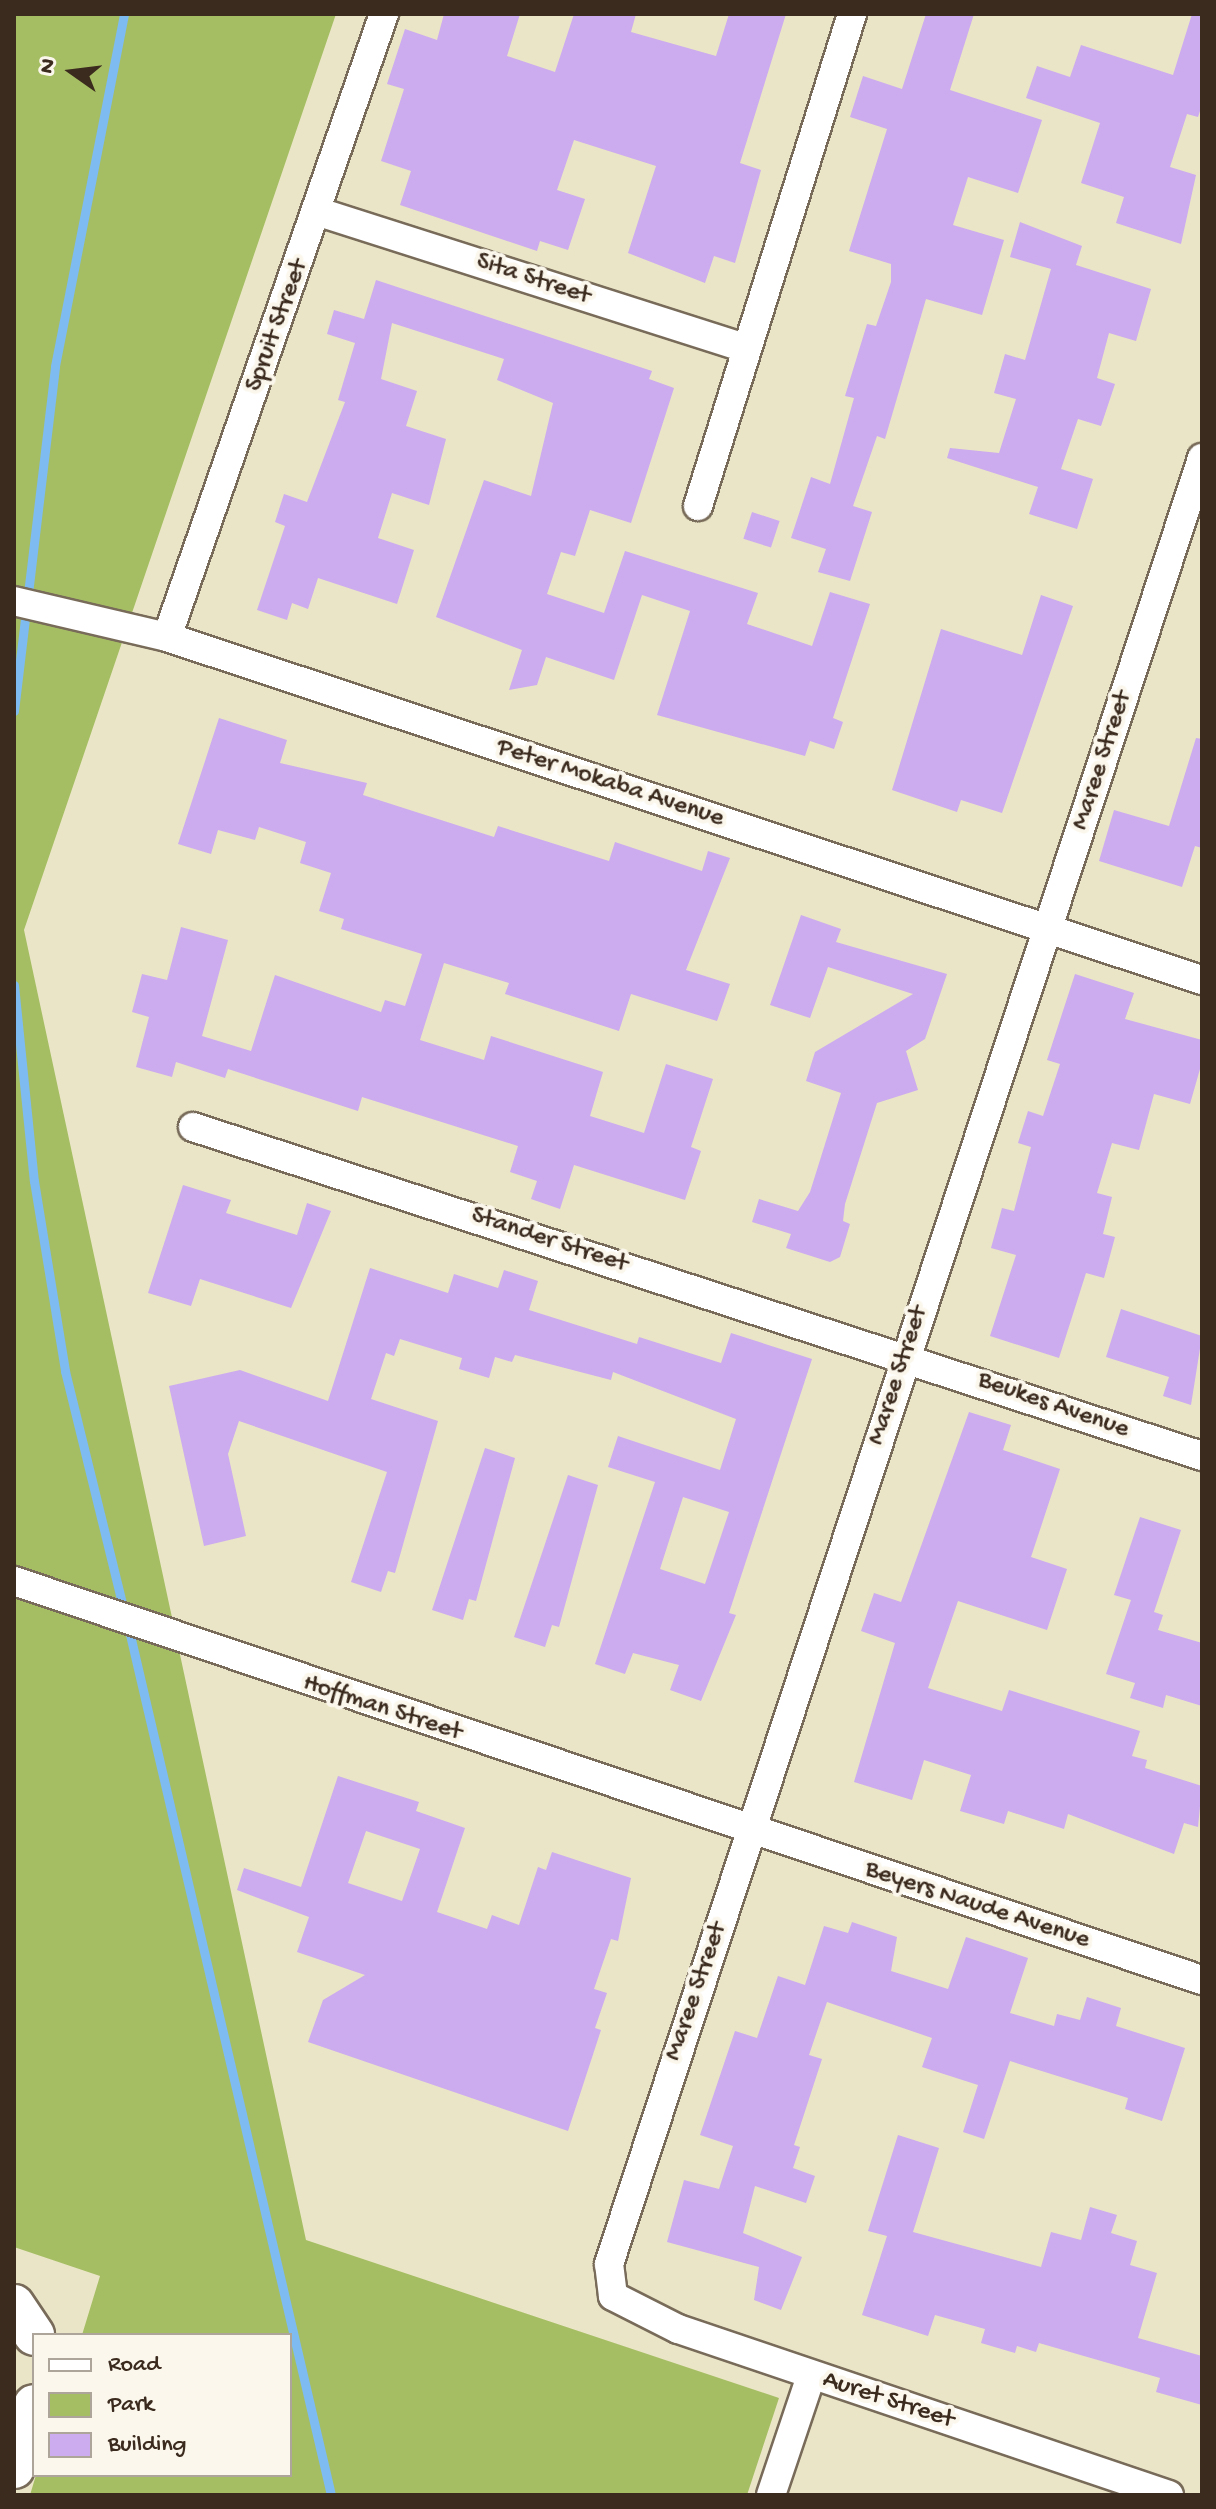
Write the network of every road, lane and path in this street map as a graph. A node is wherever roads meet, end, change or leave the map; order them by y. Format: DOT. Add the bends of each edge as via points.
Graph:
graph roads {
  1 [pos="384,14"];
  2 [pos="852,14"];
  3 [pos="319,212"];
  4 [pos="746,348"];
  5 [pos="1202,458"];
  6 [pos="1197,492"];
  7 [pos="698,506"];
  8 [pos="14,601"];
  9 [pos="167,637"];
  10 [pos="1049,929"];
  11 [pos="1202,980"];
  12 [pos="193,1127"];
  13 [pos="905,1355"];
  14 [pos="1202,1456"];
  15 [pos="14,1581"];
  16 [pos="753,1831"];
  17 [pos="1202,1980"];
  18 [pos="613,2296"];
  19 [pos="14,2305"];
  20 [pos="33,2333"];
  21 [pos="811,2376"];
  22 [pos="32,2411"];
  23 [pos="14,2468"];
  24 [pos="771,2495"];
  25 [pos="1169,2495"];
  1 -- 3 [label="street, Spruit Street"];
  2 -- 4 [label="street"];
  3 -- 4 [label="street, Sita Street"];
  3 -- 9 [label="street, Spruit Street"];
  4 -- 7 [label="street"];
  5 -- 6 [label="street, Maree Street"];
  6 -- 10 [label="street, Maree Street"];
  8 -- 9 [label="street, Peter Mokaba Avenue"];
  9 -- 10 [label="street, Peter Mokaba Avenue"];
  10 -- 11 [label="street, Peter Mokaba Avenue"];
  10 -- 13 [label="street, Maree Street"];
  12 -- 13 [label="street, Stander Street"];
  13 -- 14 [label="street, Beukes Avenue"];
  13 -- 16 [label="street, Maree Street"];
  15 -- 16 [label="street, Hoffman Street" via="205,1651"];
  16 -- 17 [label="street, Beyers Naude Avenue"];
  16 -- 18 [label="street, Maree Street" via="614,2231"];
  18 -- 21 [label="street, Auret Street" via="678,2329"];
  19 -- 20 [label="street"];
  21 -- 24 [label="street"];
  21 -- 25 [label="street, Auret Street"];
  22 -- 23 [label="street"];
}
